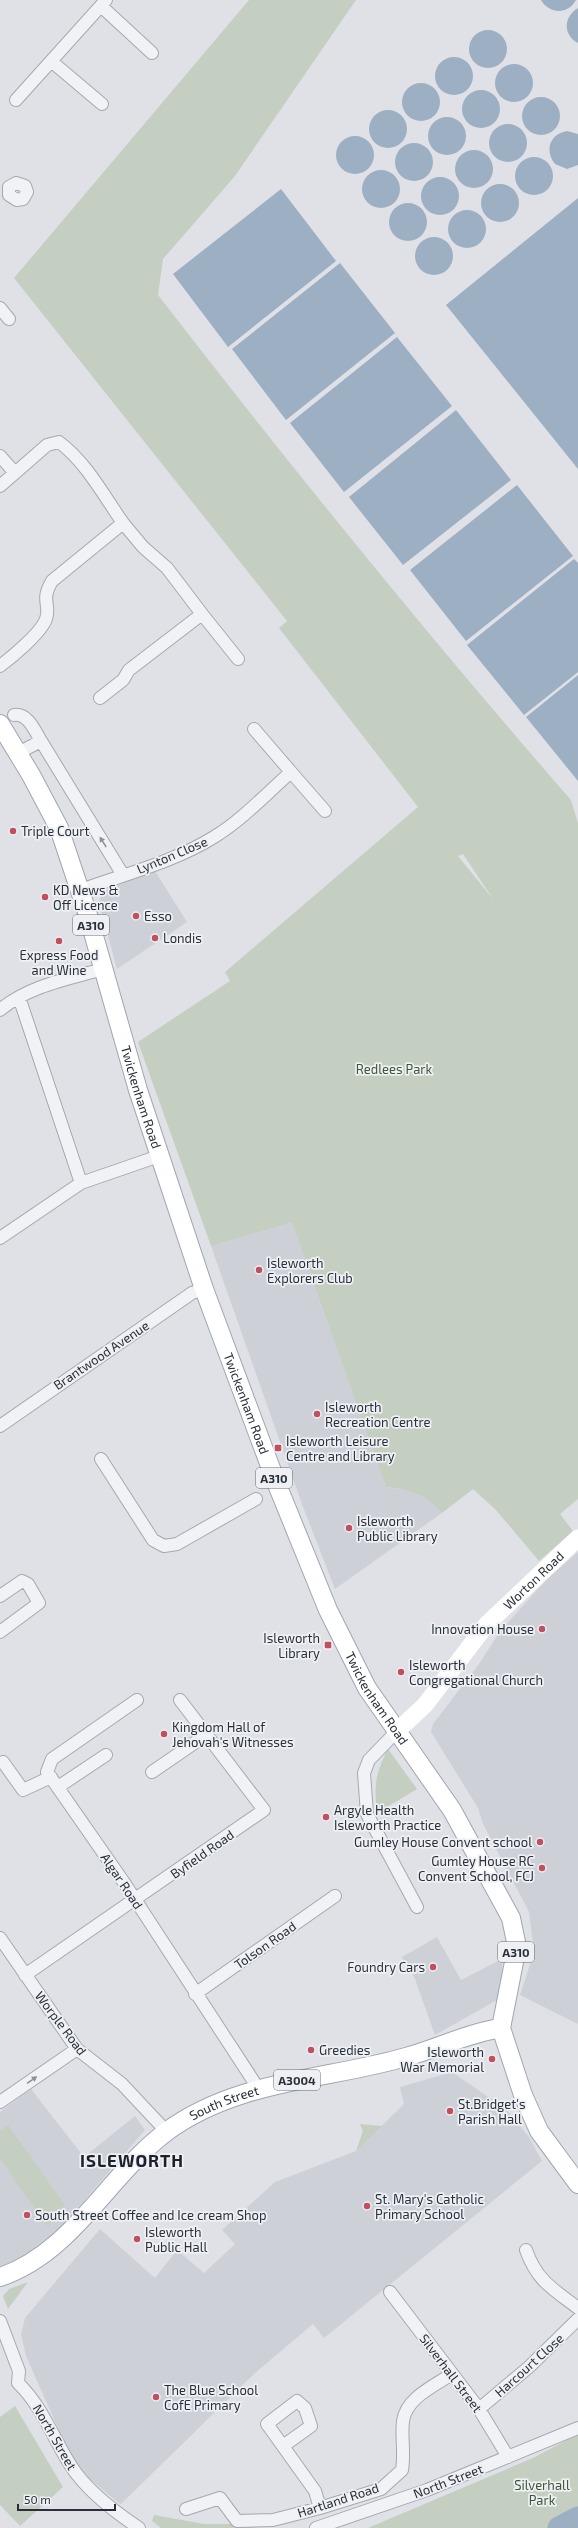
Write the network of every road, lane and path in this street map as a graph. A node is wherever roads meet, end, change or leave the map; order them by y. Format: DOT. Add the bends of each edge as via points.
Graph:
graph roads {
  1 [pos="104,3"];
  2 [pos="152,53"];
  3 [pos="51,60"];
  4 [pos="16,100"];
  5 [pos="102,104"];
  6 [pos="0,308"];
  7 [pos="9,319"];
  8 [pos="0,456"];
  9 [pos="15,473"];
  10 [pos="0,486"];
  11 [pos="123,523"];
  12 [pos="202,614"];
  13 [pos="238,659"];
  14 [pos="0,666"];
  15 [pos="100,698"];
  16 [pos="7,719"];
  17 [pos="254,729"];
  18 [pos="41,741"];
  19 [pos="18,753"];
  20 [pos="291,772"];
  21 [pos="326,811"];
  22 [pos="123,875"];
  23 [pos="81,890"];
  24 [pos="103,969"];
  25 [pos="19,997"];
  26 [pos="0,1010"];
  27 [pos="159,1156"];
  28 [pos="81,1183"];
  29 [pos="0,1238"];
  30 [pos="204,1289"];
  31 [pos="0,1426"];
  32 [pos="101,1459"];
  33 [pos="256,1499"];
  34 [pos="578,1538"];
  35 [pos="0,1596"];
  36 [pos="0,1632"];
  37 [pos="137,1700"];
  38 [pos="180,1700"];
  39 [pos="397,1731"];
  40 [pos="206,1734"];
  41 [pos="106,1755"];
  42 [pos="3,1762"];
  43 [pos="152,1772"];
  44 [pos="55,1782"];
  45 [pos="335,1896"];
  46 [pos="135,1900"];
  47 [pos="417,1907"];
  48 [pos="0,1938"];
  49 [pos="25,1974"];
  50 [pos="195,1994"];
  51 [pos="501,2028"];
  52 [pos="77,2049"];
  53 [pos="258,2088"];
  54 [pos="0,2102"];
  55 [pos="167,2132"];
  56 [pos="578,2184"];
  57 [pos="526,2250"];
  58 [pos="0,2278"];
  59 [pos="390,2292"];
  60 [pos="578,2308"];
  61 [pos="578,2319"];
  62 [pos="2,2324"];
  63 [pos="452,2374"];
  64 [pos="479,2409"];
  65 [pos="578,2428"];
  66 [pos="283,2446"];
  67 [pos="508,2458"];
  68 [pos="186,2508"];
  69 [pos="320,2508"];
  70 [pos="139,2528"];
  71 [pos="316,2528"];
  1 -- 2 [label="street"];
  1 -- 3 [label="street"];
  3 -- 4 [label="street"];
  3 -- 5 [label="street"];
  6 -- 7 [label="street"];
  8 -- 9 [label="street"];
  9 -- 10 [label="street"];
  9 -- 11 [label="street" via="47,445 59,442 68,449"];
  11 -- 12 [label="street" via="143,548 167,568"];
  11 -- 14 [label="street" via="52,581 45,593 46,619"];
  12 -- 13 [label="street"];
  12 -- 15 [label="street" via="129,670 123,680"];
  16 -- 18 [label="street" via="22,715"];
  16 -- 19 [label="main road, Twickenham Road / A310"];
  17 -- 20 [label="street"];
  18 -- 19 [label="street"];
  22 -- 18 [label="street, one-way"];
  19 -- 23 [label="main road, Twickenham Road / A310" via="51,810"];
  20 -- 21 [label="street"];
  20 -- 22 [label="street, Lynton Close" via="214,837 190,850"];
  22 -- 23 [label="street, Lynton Close"];
  23 -- 24 [label="main road, Twickenham Road / A310"];
  24 -- 25 [label="street"];
  24 -- 27 [label="main road, Twickenham Road / A310"];
  25 -- 26 [label="street"];
  25 -- 28 [label="street"];
  27 -- 28 [label="street"];
  27 -- 30 [label="main road, Twickenham Road / A310"];
  28 -- 29 [label="street"];
  30 -- 31 [label="street, Brantwood Avenue" via="192,1293"];
  30 -- 39 [label="main road, Twickenham Road / A310" via="276,1482 328,1610 367,1688"];
  32 -- 33 [label="street" via="153,1540 164,1546 177,1544"];
  34 -- 39 [label="street, Worton Road" via="487,1624 425,1705"];
  35 -- 36 [label="street" via="22,1581 28,1584 39,1603"];
  37 -- 44 [label="street" via="52,1759 47,1772"];
  38 -- 40 [label="street, Byfield Road"];
  39 -- 47 [label="street" via="370,1760 364,1773 367,1814"];
  39 -- 51 [label="main road, Twickenham Road / A310" via="452,1810 511,1918 516,1957"];
  40 -- 43 [label="street"];
  40 -- 46 [label="street, Byfield Road" via="264,1810"];
  41 -- 44 [label="street"];
  42 -- 44 [label="street" via="23,1790"];
  44 -- 46 [label="street, Algar Road"];
  45 -- 50 [label="street, Tolson Road"];
  46 -- 49 [label="street, Byfield Road"];
  46 -- 50 [label="street, Algar Road"];
  48 -- 49 [label="street, Worple Road"];
  49 -- 52 [label="street, Worple Road"];
  50 -- 53 [label="street, Algar Road"];
  51 -- 53 [label="main road, South Street / A3004" via="483,2031 389,2062"];
  51 -- 56 [label="main road" via="523,2094 539,2130"];
  54 -- 52 [label="street, one-way"];
  52 -- 55 [label="street, Worple Road" via="122,2084"];
  53 -- 55 [label="main road, South Street / A3004" via="204,2111"];
  55 -- 58 [label="main road, South Street / A3004" via="145,2150 52,2249 29,2265"];
  57 -- 60 [label="street" via="532,2268 544,2282"];
  59 -- 63 [label="street, Silverhall Street"];
  61 -- 64 [label="street, Harcourt Close" via="529,2367"];
  62 -- 70 [label="street, North Street" via="19,2371 18,2383 33,2400 71,2467 108,2505"];
  63 -- 64 [label="street, Silverhall Street"];
  63 -- 69 [label="street, Hartland Road" via="410,2403 403,2421 405,2452 402,2470 381,2489"];
  64 -- 67 [label="street, Silverhall Street"];
  65 -- 67 [label="street, North Street"];
  66 -- 69 [label="street" via="315,2491"];
  67 -- 71 [label="street, North Street" via="427,2490"];
  68 -- 69 [label="street, Hartland Road" via="220,2498 237,2521 273,2520"];
}
